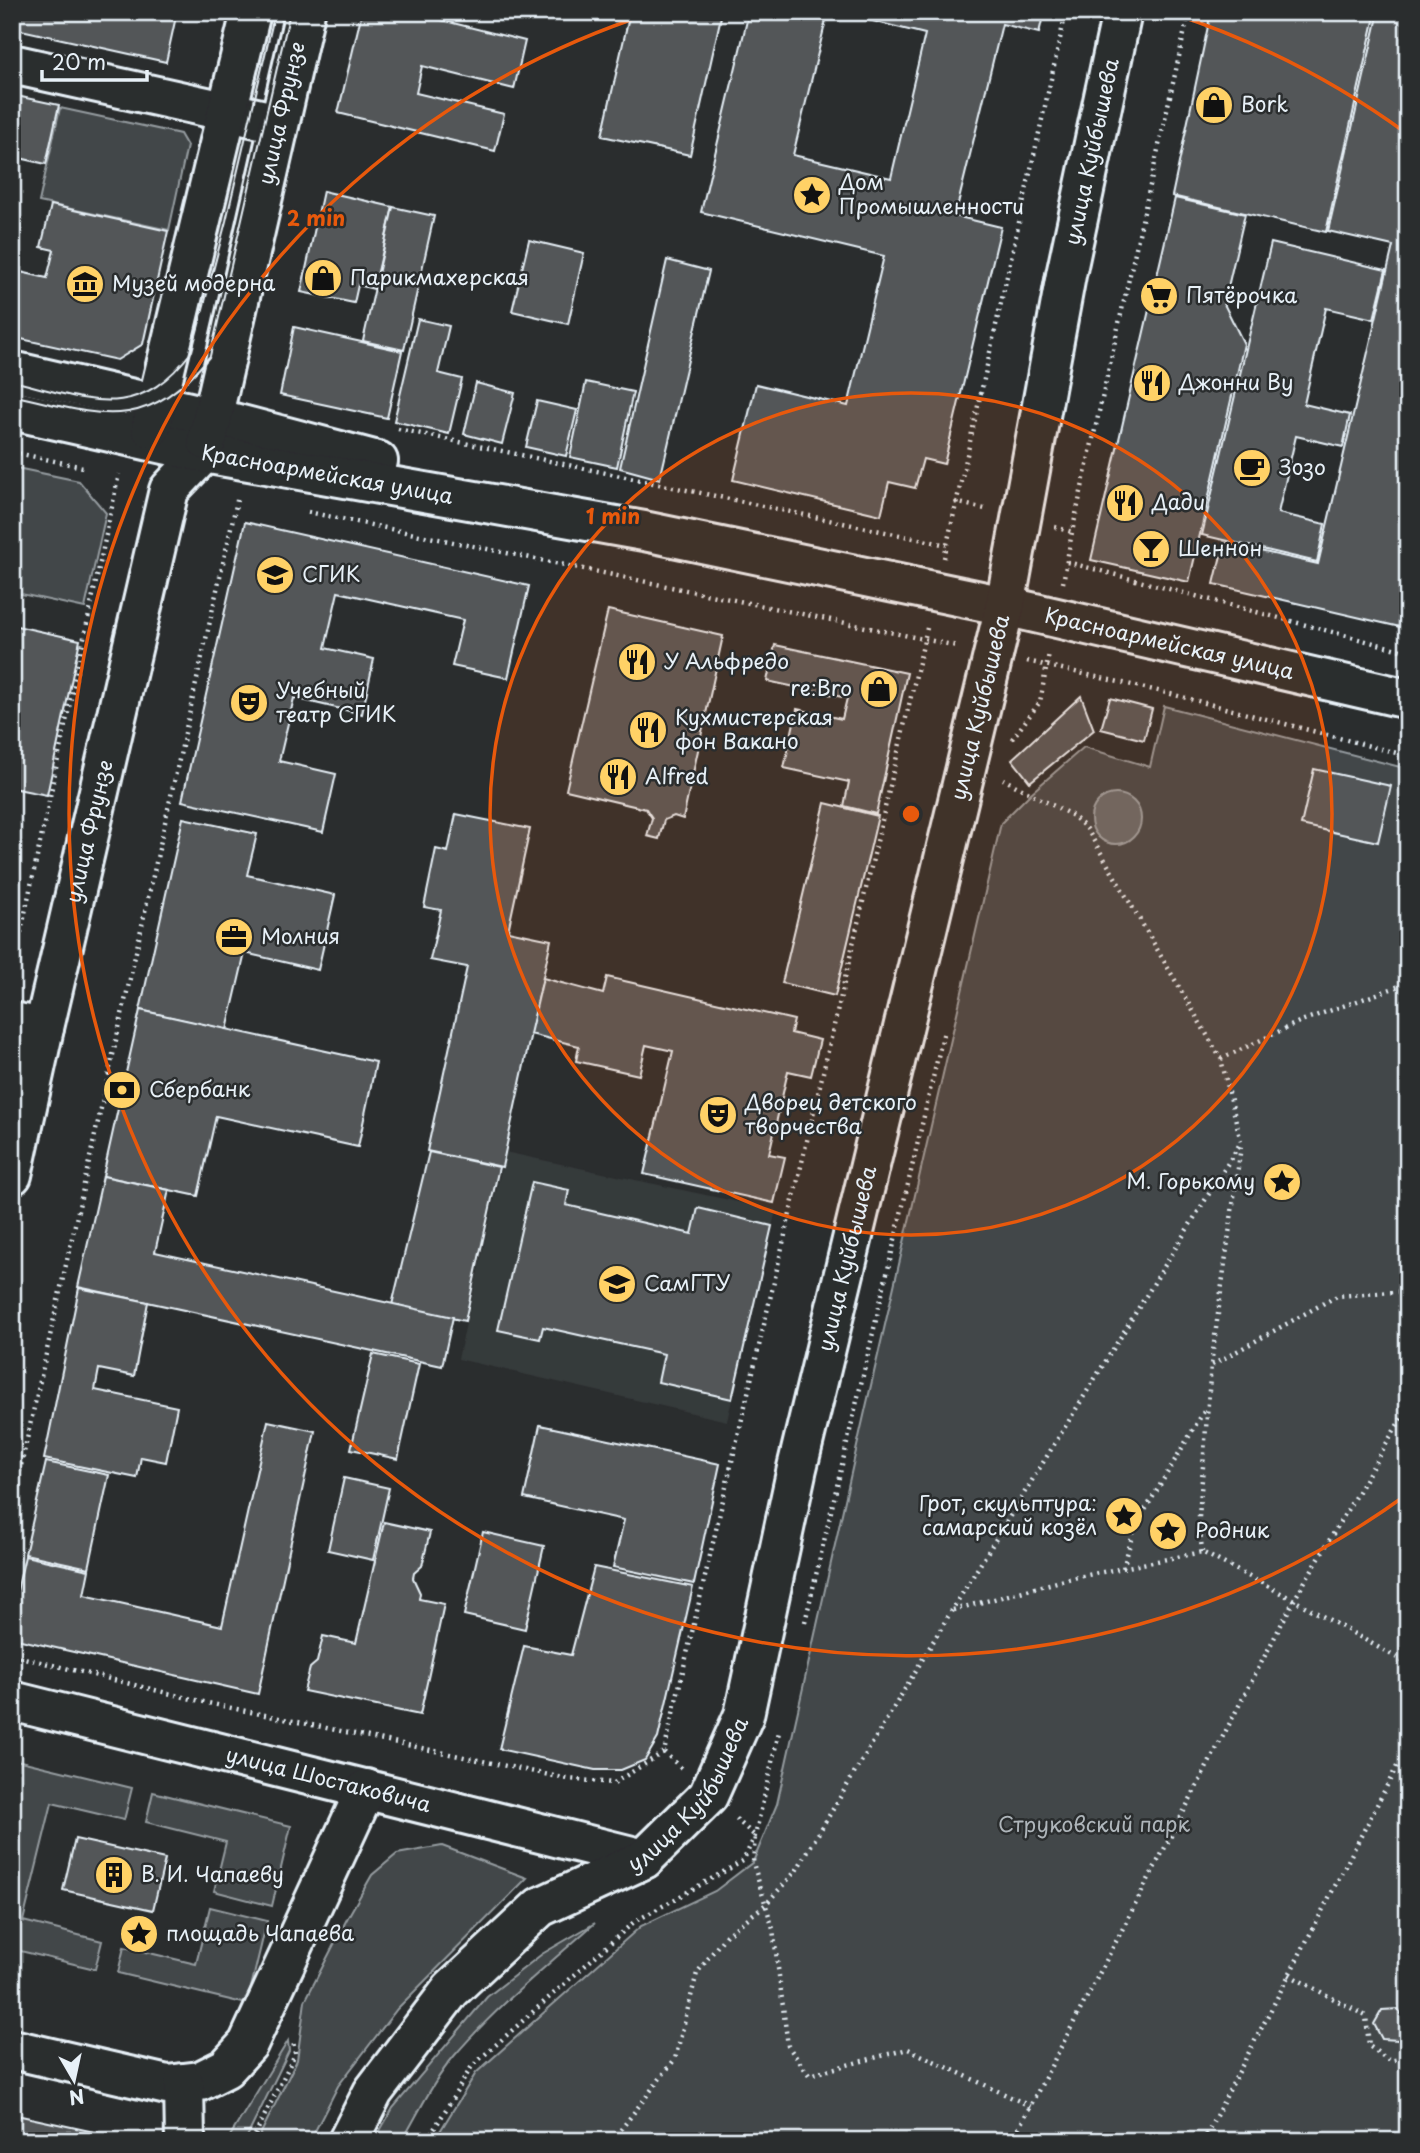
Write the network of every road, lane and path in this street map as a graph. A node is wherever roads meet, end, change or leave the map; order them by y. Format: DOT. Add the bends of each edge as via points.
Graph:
graph roads {
  1 [pos="251,12"];
  2 [pos="305,12"];
  3 [pos="1066,12"];
  4 [pos="1122,12"];
  5 [pos="12,64"];
  6 [pos="228,112"];
  7 [pos="279,123"];
  8 [pos="12,371"];
  9 [pos="156,404"];
  10 [pos="12,410"];
  11 [pos="388,426"];
  12 [pos="208,435"];
  13 [pos="149,441"];
  14 [pos="12,452"];
  15 [pos="265,464"];
  16 [pos="94,469"];
  17 [pos="106,472"];
  18 [pos="119,474"];
  19 [pos="169,490"];
  20 [pos="237,498"];
  21 [pos="251,500"];
  22 [pos="305,512"];
  23 [pos="644,531"];
  24 [pos="947,545"];
  25 [pos="1067,562"];
  26 [pos="936,592"];
  27 [pos="1005,606"];
  28 [pos="925,639"];
  29 [pos="1408,652"];
  30 [pos="994,654"];
  31 [pos="1408,699"];
  32 [pos="1408,757"];
  33 [pos="1003,779"];
  34 [pos="12,974"];
  35 [pos="1408,983"];
  36 [pos="28,1025"];
  37 [pos="1221,1059"];
  38 [pos="1241,1142"];
  39 [pos="12,1175"];
  40 [pos="1408,1291"];
  41 [pos="1211,1366"];
  42 [pos="1208,1406"];
  43 [pos="1408,1407"];
  44 [pos="12,1506"];
  45 [pos="1202,1552"];
  46 [pos="1123,1568"];
  47 [pos="1294,1600"];
  48 [pos="953,1610"];
  49 [pos="12,1655"];
  50 [pos="1408,1664"];
  51 [pos="12,1701"];
  52 [pos="1408,1745"];
  53 [pos="366,1789"];
  54 [pos="644,1858"];
  55 [pos="753,1863"];
  56 [pos="765,1905"];
  57 [pos="1289,1975"];
  58 [pos="12,2049"];
  59 [pos="1408,2056"];
  60 [pos="184,2083"];
  61 [pos="1031,2107"];
  62 [pos="185,2141"];
  63 [pos="348,2141"];
  64 [pos="612,2141"];
  65 [pos="1013,2141"];
  66 [pos="1203,2141"];
  1 -- 6 [label="main road"];
  2 -- 7 [label="main road, улица Фрунзе"];
  3 -- 24 [label="path"];
  4 -- 27 [label="main road, улица Куйбышева" via="1066,275"];
  5 -- 6 [label="main road"];
  6 -- 7 [label="main road"];
  6 -- 9 [label="main road"];
  7 -- 12 [label="main road, улица Фрунзе"];
  8 -- 9 [label="main road"];
  9 -- 12 [label="main road"];
  9 -- 13 [label="main road"];
  10 -- 13 [label="main road, Красноармейская улица"];
  11 -- 24 [label="path"];
  12 -- 13 [label="main road, Красноармейская улица"];
  12 -- 15 [label="main road, Красноармейская улица"];
  12 -- 19 [label="main road"];
  12 -- 23 [label="main road, Красноармейская улица"];
  13 -- 19 [label="main road"];
  14 -- 16 [label="path"];
  15 -- 20 [label="path" via="260,489 245,486"];
  15 -- 23 [label="main road, Красноармейская улица"];
  17 -- 18 [label="path"];
  18 -- 19 [label="path"];
  18 -- 34 [label="path"];
  19 -- 36 [label="main road, улица Фрунзе"];
  20 -- 21 [label="path"];
  20 -- 44 [label="path"];
  22 -- 28 [label="path"];
  23 -- 26 [label="main road, Красноармейская улица"];
  24 -- 26 [label="path"];
  25 -- 29 [label="path"];
  26 -- 27 [label="main road, Красноармейская улица"];
  26 -- 28 [label="path"];
  27 -- 30 [label="main road, улица Куйбышева"];
  27 -- 31 [label="main road, Красноармейская улица"];
  28 -- 30 [label="path"];
  28 -- 49 [label="path" via="664,1752 614,1783 568,1779 208,1703"];
  30 -- 32 [label="path" via="1167,693"];
  30 -- 54 [label="main road, улица Куйбышева" via="797,1468 744,1715 708,1796"];
  33 -- 37 [label="path" via="1073,816 1087,829"];
  35 -- 37 [label="path" via="1301,1021"];
  36 -- 39 [label="main road, улица Фрунзе"];
  37 -- 38 [label="path"];
  38 -- 41 [label="path"];
  38 -- 48 [label="path"];
  40 -- 41 [label="path" via="1337,1296"];
  41 -- 42 [label="path"];
  42 -- 45 [label="path" via="1199,1517"];
  42 -- 46 [label="path" via="1135,1527"];
  43 -- 47 [label="path"];
  45 -- 46 [label="path"];
  45 -- 47 [label="path"];
  46 -- 48 [label="path"];
  47 -- 50 [label="path"];
  47 -- 61 [label="path"];
  48 -- 56 [label="path" via="796,1871"];
  51 -- 53 [label="main road, улица Шостаковича"];
  52 -- 57 [label="path"];
  53 -- 54 [label="main road, улица Шостаковича"];
  53 -- 60 [label="main road" via="248,2044 226,2068 201,2081"];
  54 -- 63 [label="main road, улица Куйбышева" via="540,1906 451,1990 373,2092"];
  55 -- 56 [label="path"];
  56 -- 61 [label="path" via="773,1929 788,2046 809,2075 908,2049"];
  56 -- 64 [label="path" via="726,1935 697,1973 675,2059"];
  57 -- 59 [label="path" via="1366,2016 1369,2046 1390,2061"];
  57 -- 66 [label="path"];
  58 -- 60 [label="main road" via="167,2085"];
  60 -- 62 [label="main road"];
  61 -- 65 [label="path"];
}
